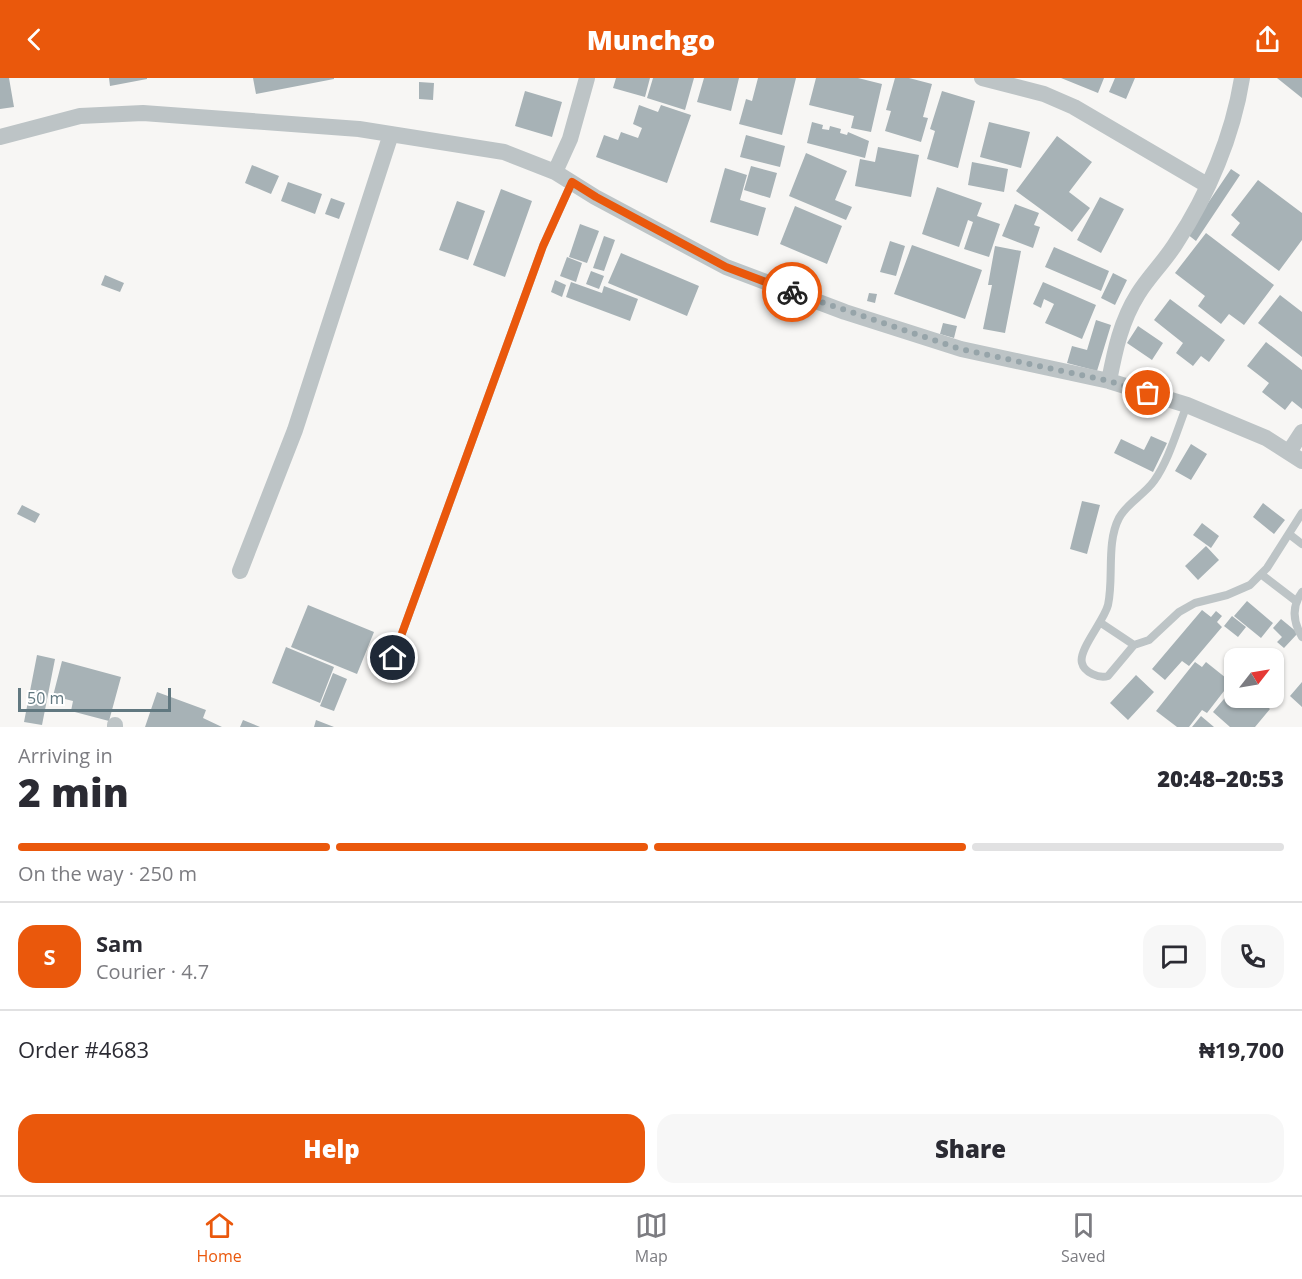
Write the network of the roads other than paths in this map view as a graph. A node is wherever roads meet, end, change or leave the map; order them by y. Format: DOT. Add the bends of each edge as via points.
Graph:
graph roads {
  1 [pos="587,78"];
  2 [pos="982,78"];
  3 [pos="1242,78"];
  4 [pos="391,134"];
  5 [pos="0,137"];
  6 [pos="555,172"];
  7 [pos="572,182"];
  8 [pos="1207,185"];
  9 [pos="1109,381"];
  10 [pos="1187,405"];
  11 [pos="1302,432"];
  12 [pos="1296,456"];
  13 [pos="1302,513"];
  14 [pos="1289,534"];
  15 [pos="1302,544"];
  16 [pos="240,571"];
  17 [pos="1262,574"];
  18 [pos="1302,592"];
  19 [pos="1296,601"];
  20 [pos="1101,623"];
  21 [pos="1302,637"];
  22 [pos="1134,645"];
  23 [pos="393,658"];
  1 -- 6 [label="street" via="570,139"];
  2 -- 8 [label="street" via="1044,94 1074,107"];
  3 -- 8 [label="street" via="1229,131"];
  4 -- 5 [label="street" via="143,113 80,116"];
  4 -- 6 [label="street" via="504,152"];
  4 -- 16 [label="street" via="295,430"];
  6 -- 7 [label="street"];
  7 -- 9 [label="street" via="726,267 845,312 960,349"];
  7 -- 23 [label="lane" via="543,246"];
  8 -- 9 [label="street" via="1176,243 1125,317"];
  9 -- 10 [label="street"];
  10 -- 12 [label="street" via="1266,438"];
  10 -- 20 [label="lane" via="1153,482 1119,518 1114,534 1110,591"];
  11 -- 12 [label="street"];
  13 -- 14 [label="lane"];
  14 -- 15 [label="lane"];
  14 -- 17 [label="lane"];
  17 -- 19 [label="lane"];
  17 -- 22 [label="lane" via="1227,596 1187,607 1149,640"];
  18 -- 19 [label="lane"];
  19 -- 21 [label="lane" via="1296,626"];
  20 -- 22 [label="lane"];
  20 -- 22 [label="lane" via="1081,658 1085,668 1096,676 1108,676"];
}
